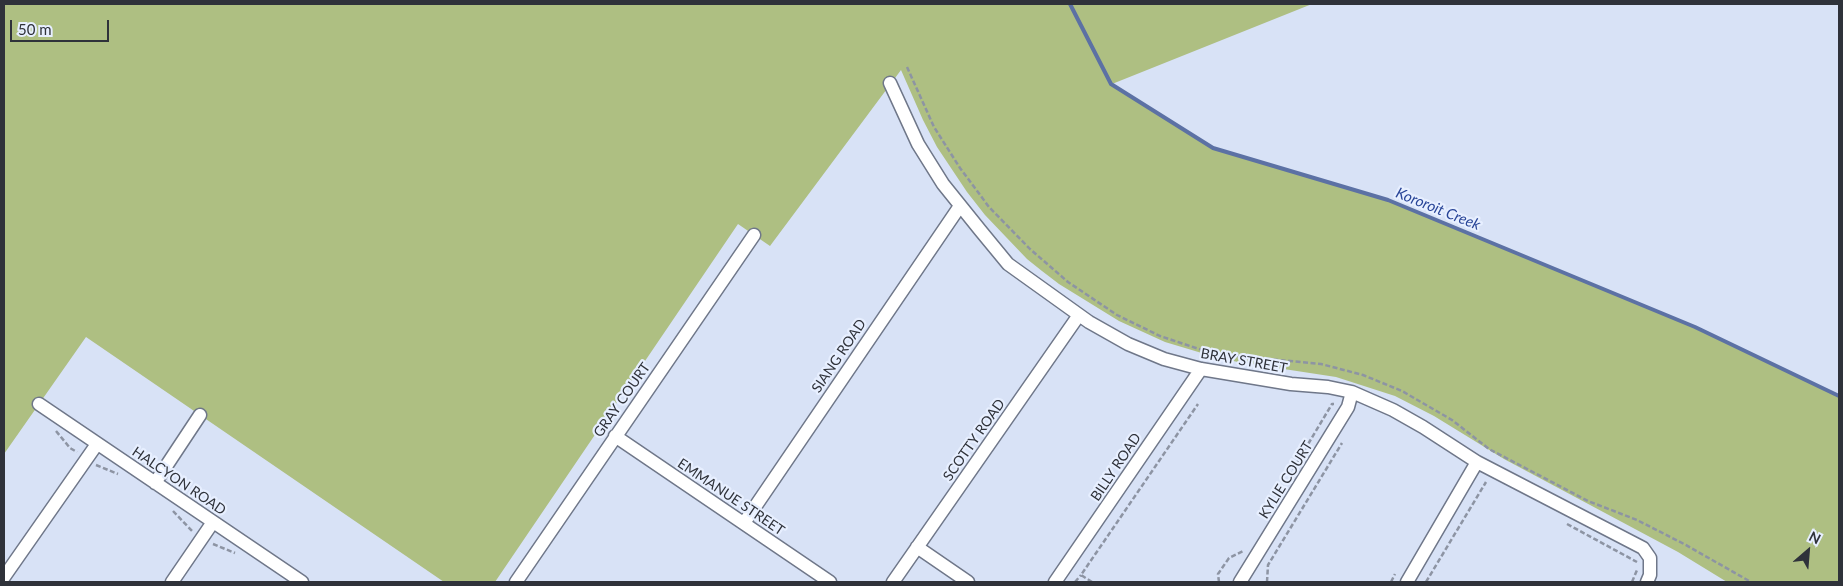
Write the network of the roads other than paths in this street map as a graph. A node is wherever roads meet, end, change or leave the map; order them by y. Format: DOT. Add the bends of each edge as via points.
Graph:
graph roads {
  1 [pos="890,83"];
  2 [pos="960,206"];
  3 [pos="754,235"];
  4 [pos="1079,314"];
  5 [pos="1201,369"];
  6 [pos="1352,392"];
  7 [pos="38,404"];
  8 [pos="200,415"];
  9 [pos="615,436"];
  10 [pos="97,444"];
  11 [pos="1474,468"];
  12 [pos="155,483"];
  13 [pos="213,522"];
  14 [pos="744,523"];
  15 [pos="917,547"];
  16 [pos="4,577"];
  17 [pos="1059,581"];
  18 [pos="172,582"];
  19 [pos="302,582"];
  20 [pos="516,582"];
  21 [pos="830,582"];
  22 [pos="893,582"];
  23 [pos="968,582"];
  24 [pos="1240,582"];
  25 [pos="1407,582"];
  26 [pos="1647,582"];
  1 -- 2 [label="street, BRAY STREET" via="918,144"];
  2 -- 4 [label="street, BRAY STREET" via="1008,264"];
  2 -- 14 [label="street, SIANG ROAD"];
  3 -- 9 [label="street, GRAY COURT"];
  4 -- 5 [label="street, BRAY STREET" via="1128,344 1164,359"];
  4 -- 15 [label="street, SCOTTY ROAD"];
  5 -- 6 [label="street, BRAY STREET"];
  5 -- 17 [label="street, BILLY ROAD"];
  6 -- 11 [label="street, BRAY STREET" via="1423,427"];
  6 -- 24 [label="street, KYLIE COURT" via="1348,407"];
  7 -- 10 [label="street, HALCYON ROAD"];
  8 -- 12 [label="street"];
  9 -- 14 [label="street, EMMANUE STREET"];
  9 -- 20 [label="street, GRAY COURT"];
  10 -- 12 [label="street, HALCYON ROAD"];
  10 -- 16 [label="street"];
  11 -- 25 [label="street"];
  11 -- 26 [label="street, BRAY STREET" via="1643,548 1650,558"];
  12 -- 13 [label="street, HALCYON ROAD"];
  13 -- 18 [label="street"];
  13 -- 19 [label="street, HALCYON ROAD"];
  14 -- 21 [label="street, EMMANUE STREET"];
  15 -- 22 [label="street, SCOTTY ROAD"];
  15 -- 23 [label="street"];
}
